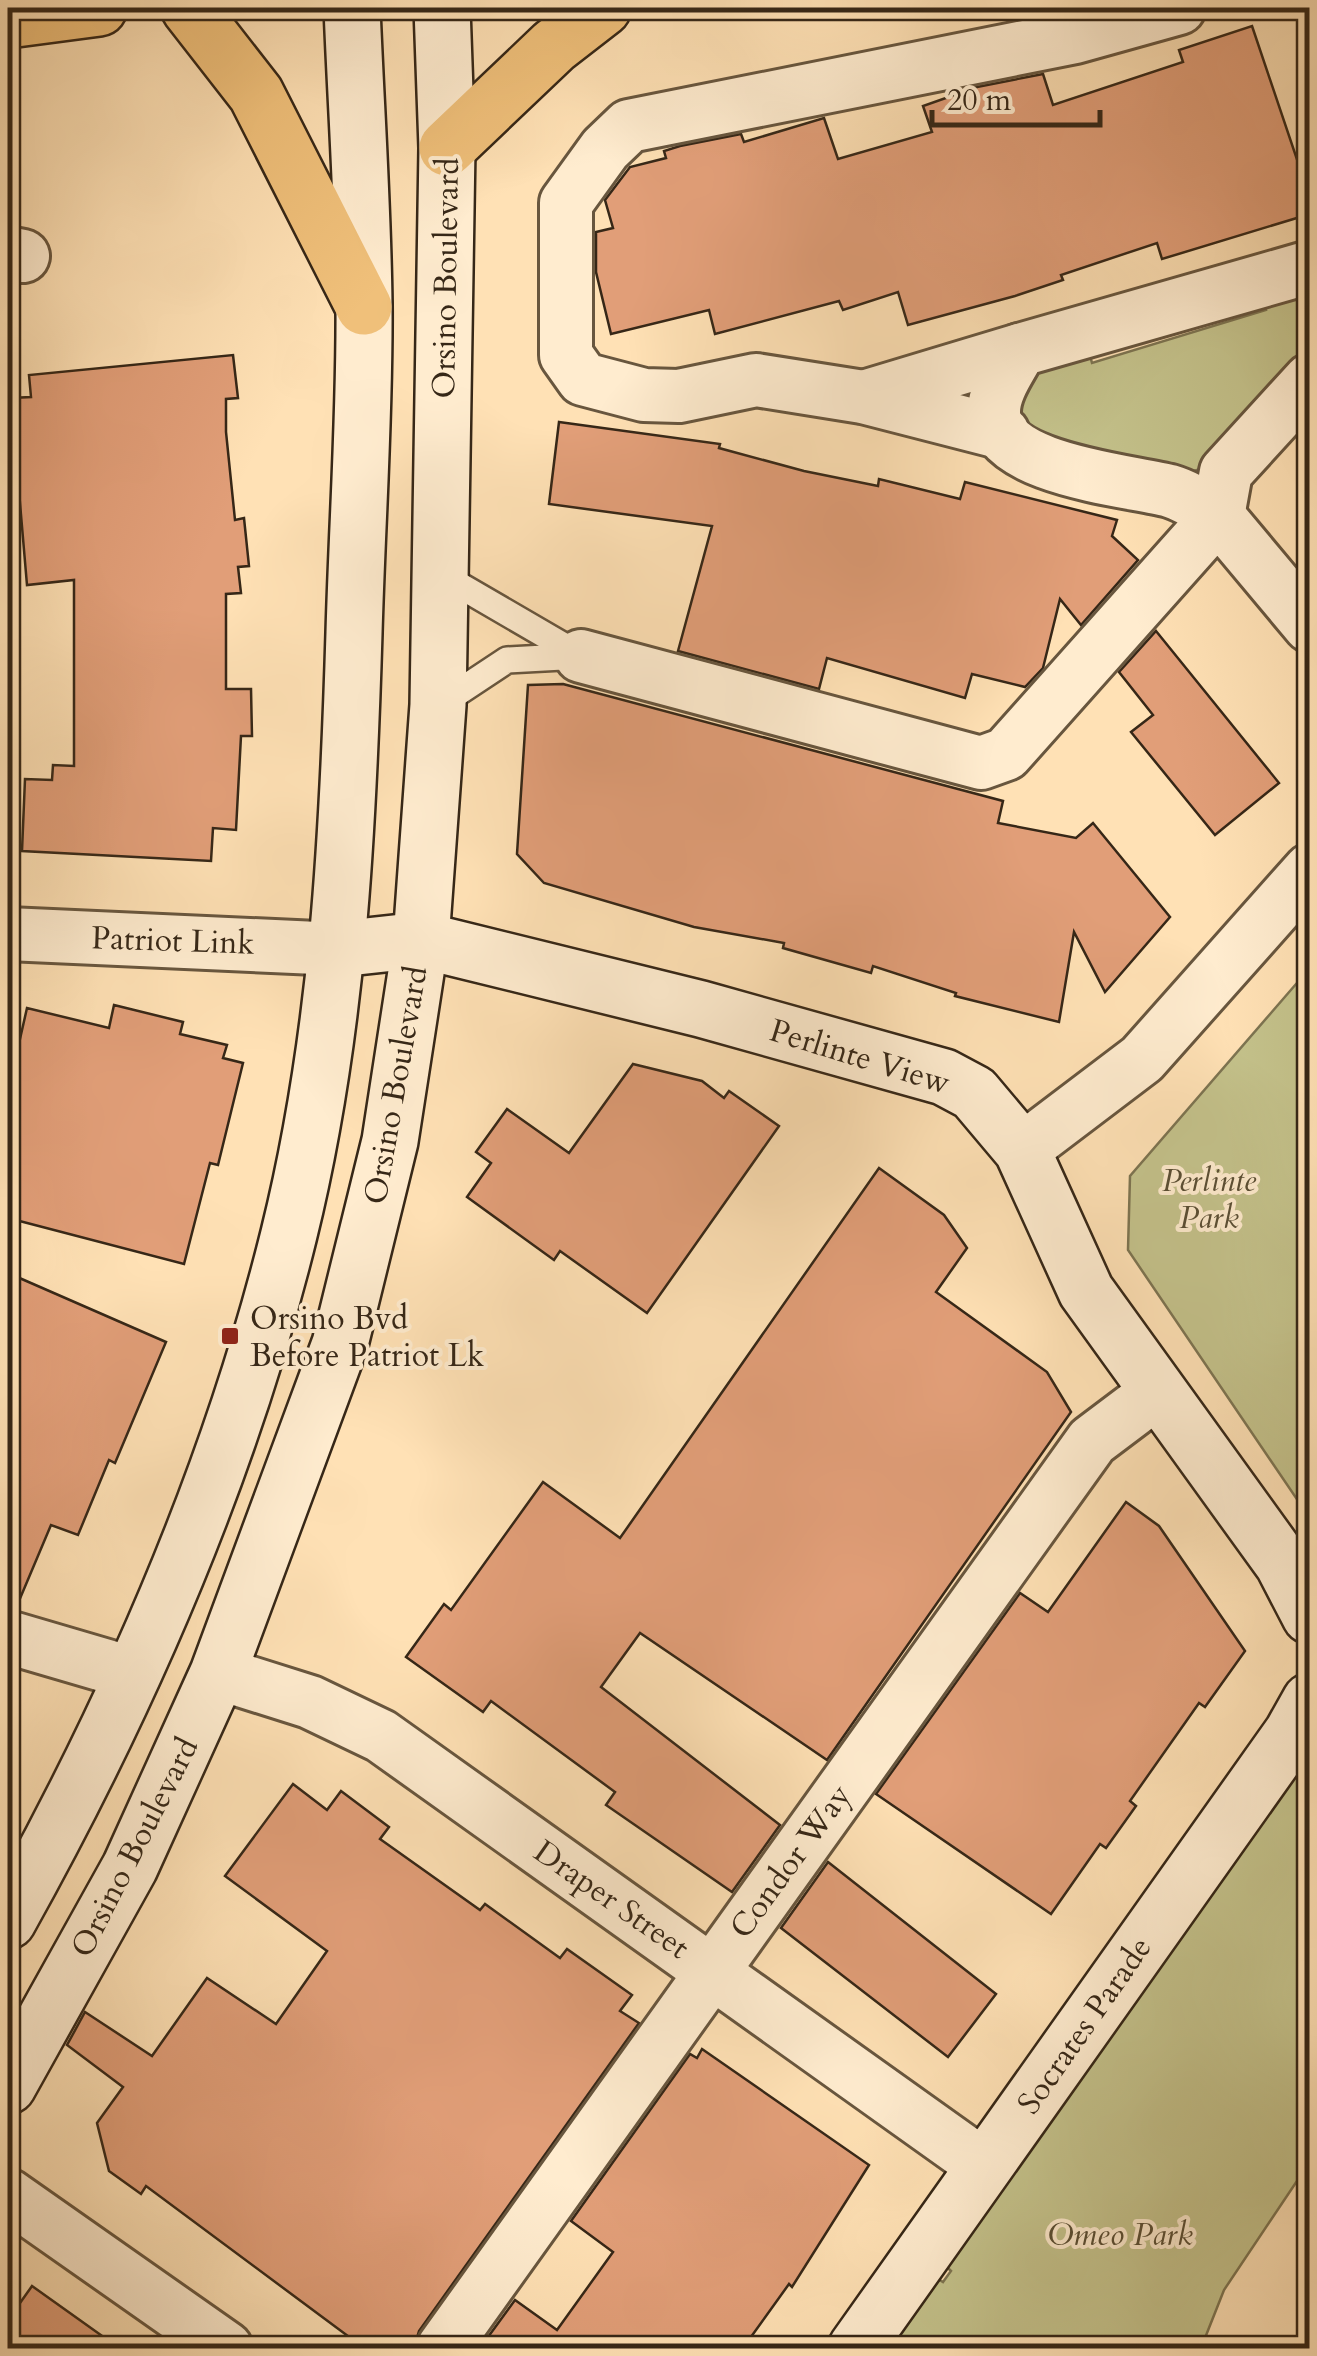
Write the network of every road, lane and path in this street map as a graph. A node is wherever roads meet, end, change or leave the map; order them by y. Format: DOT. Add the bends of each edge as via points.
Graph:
graph roads {
  1 [pos="99,8"];
  2 [pos="190,8"];
  3 [pos="352,8"];
  4 [pos="442,8"];
  5 [pos="603,8"];
  6 [pos="1179,8"];
  7 [pos="8,20"];
  8 [pos="447,148"];
  9 [pos="1310,267"];
  10 [pos="364,307"];
  11 [pos="1020,350"];
  12 [pos="1310,380"];
  13 [pos="863,397"];
  14 [pos="1002,434"];
  15 [pos="1218,516"];
  16 [pos="440,574"];
  17 [pos="1310,626"];
  18 [pos="580,656"];
  19 [pos="438,705"];
  20 [pos="1310,870"];
  21 [pos="8,934"];
  22 [pos="421,940"];
  23 [pos="339,948"];
  24 [pos="1022,1150"];
  25 [pos="1157,1392"];
  26 [pos="1310,1616"];
  27 [pos="8,1637"];
  28 [pos="218,1673"];
  29 [pos="134,1674"];
  30 [pos="1310,1702"];
  31 [pos="8,1921"];
  32 [pos="712,1969"];
  33 [pos="8,2086"];
  34 [pos="984,2166"];
  35 [pos="8,2195"];
  36 [pos="226,2348"];
  37 [pos="443,2348"];
  38 [pos="856,2348"];
  1 -- 7 [label="main road"];
  2 -- 10 [label="main road" via="256,94"];
  3 -- 10 [label="main road"];
  4 -- 8 [label="main road, Orsino Boulevard"];
  5 -- 8 [label="main road"];
  6 -- 13 [label="street" via="1075,37 630,126 605,149 566,203 566,355 583,379 644,395 679,396 756,380"];
  8 -- 16 [label="main road, Orsino Boulevard"];
  9 -- 11 [label="street"];
  10 -- 23 [label="main road"];
  11 -- 13 [label="street"];
  11 -- 14 [label="street" via="998,391 994,416"];
  12 -- 15 [label="street" via="1226,472"];
  13 -- 14 [label="street"];
  14 -- 15 [label="street" via="1035,460 1175,492"];
  15 -- 17 [label="street"];
  15 -- 18 [label="street" via="1006,754 981,763"];
  16 -- 18 [label="lane"];
  16 -- 19 [label="main road, Orsino Boulevard"];
  18 -- 19 [label="lane" via="506,660"];
  19 -- 22 [label="main road, Orsino Boulevard"];
  20 -- 24 [label="street" via="1142,1059"];
  21 -- 23 [label="street, Patriot Link"];
  22 -- 23 [label="main road, Perlinte View"];
  22 -- 24 [label="main road, Perlinte View" via="944,1077 974,1093"];
  22 -- 28 [label="main road, Orsino Boulevard" via="390,1141 340,1344"];
  23 -- 29 [label="main road" via="289,1234 238,1406"];
  24 -- 25 [label="main road" via="1086,1291"];
  25 -- 26 [label="main road" via="1283,1564"];
  25 -- 32 [label="street, Condor Way" via="1092,1441"];
  27 -- 29 [label="street"];
  28 -- 32 [label="street, Draper Street" via="310,1702 381,1736"];
  28 -- 33 [label="main road, Orsino Boulevard" via="130,1867"];
  29 -- 31 [label="main road"];
  30 -- 34 [label="main road, Socrates Parade"];
  32 -- 34 [label="street, Draper Street"];
  32 -- 37 [label="street, Condor Way"];
  34 -- 38 [label="main road, Socrates Parade"];
  35 -- 36 [label="street"];
}
